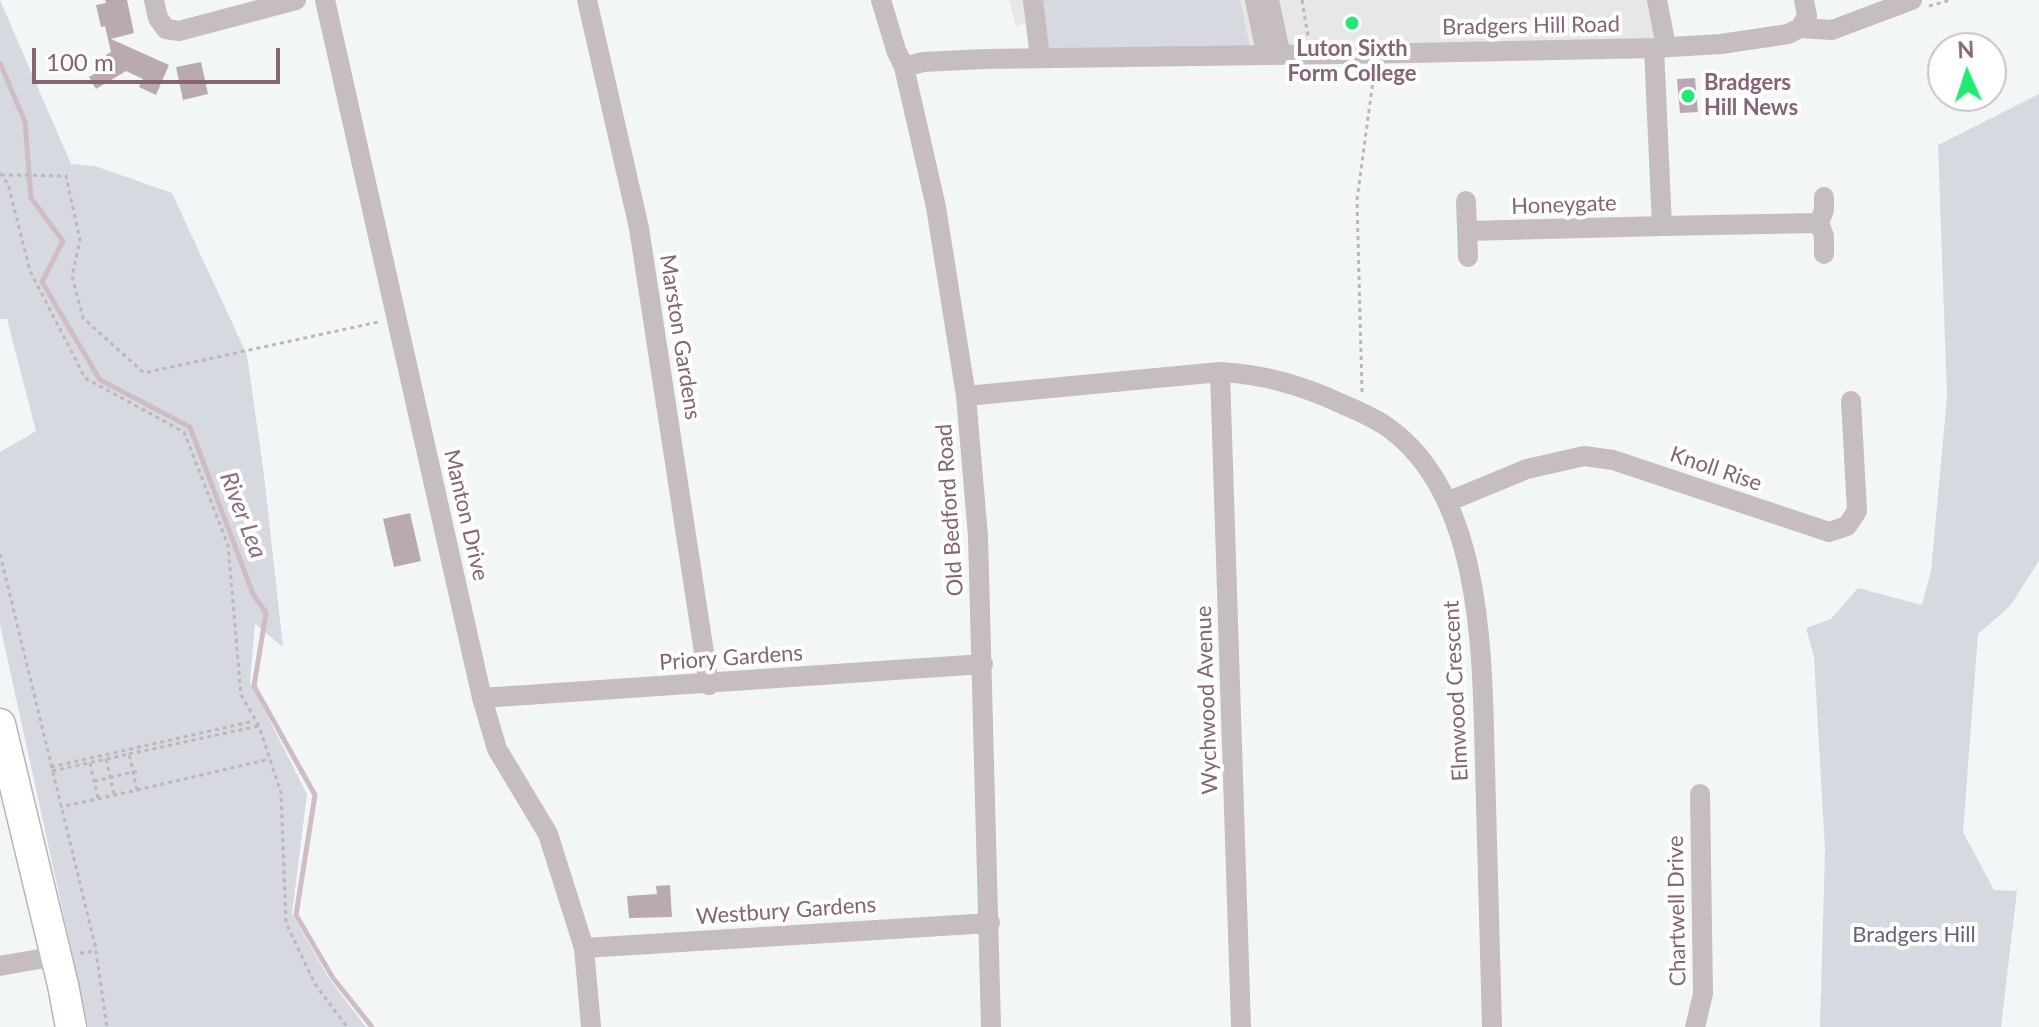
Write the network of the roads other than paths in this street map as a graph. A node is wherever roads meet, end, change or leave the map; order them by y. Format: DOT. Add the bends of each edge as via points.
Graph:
graph roads {
  1 [pos="154,0"];
  2 [pos="296,0"];
  3 [pos="325,0"];
  4 [pos="587,0"];
  5 [pos="881,0"];
  6 [pos="1033,0"];
  7 [pos="1255,0"];
  8 [pos="1269,0"];
  9 [pos="1657,0"];
  10 [pos="1804,0"];
  11 [pos="1912,0"];
  12 [pos="1800,28"];
  13 [pos="1660,48"];
  14 [pos="1273,53"];
  15 [pos="1040,57"];
  16 [pos="904,67"];
  17 [pos="1824,197"];
  18 [pos="1466,201"];
  19 [pos="1819,223"];
  20 [pos="1662,226"];
  21 [pos="1467,231"];
  22 [pos="1824,254"];
  23 [pos="1468,257"];
  24 [pos="1220,372"];
  25 [pos="966,396"];
  26 [pos="1851,401"];
  27 [pos="1447,502"];
  28 [pos="983,664"];
  29 [pos="709,685"];
  30 [pos="482,698"];
  31 [pos="0,724"];
  32 [pos="1700,794"];
  33 [pos="990,923"];
  34 [pos="584,948"];
  35 [pos="56,956"];
  36 [pos="0,966"];
  37 [pos="71,1027"];
  38 [pos="591,1027"];
  39 [pos="991,1027"];
  40 [pos="1241,1027"];
  41 [pos="1492,1027"];
  42 [pos="1695,1027"];
  1 -- 2 [label="street" via="166,29 179,31"];
  3 -- 30 [label="street, Manton Drive"];
  4 -- 29 [label="street, Marston Gardens" via="639,228"];
  5 -- 16 [label="street, Old Bedford Road"];
  6 -- 15 [label="street"];
  7 -- 14 [label="street"];
  8 -- 14 [label="street"];
  9 -- 13 [label="street"];
  10 -- 12 [label="street" via="1807,16"];
  11 -- 12 [label="street, Bradgers Hill Road" via="1832,30"];
  12 -- 13 [label="street, Bradgers Hill Road" via="1761,38"];
  13 -- 14 [label="street, Bradgers Hill Road"];
  13 -- 20 [label="street"];
  14 -- 15 [label="street, Bradgers Hill Road"];
  15 -- 16 [label="street, Bradgers Hill Road"];
  16 -- 25 [label="street, Old Bedford Road" via="936,207"];
  17 -- 19 [label="street"];
  18 -- 21 [label="street"];
  19 -- 20 [label="street, Honeygate"];
  19 -- 22 [label="street"];
  20 -- 21 [label="street, Honeygate"];
  21 -- 23 [label="street"];
  24 -- 25 [label="street, Elmwood Crescent"];
  24 -- 27 [label="street, Elmwood Crescent" via="1246,373 1312,390 1390,429 1421,459"];
  24 -- 40 [label="street, Wychwood Avenue"];
  25 -- 28 [label="street, Old Bedford Road"];
  26 -- 27 [label="street, Knoll Rise" via="1857,511 1847,526 1829,532 1613,460 1584,456 1527,469"];
  27 -- 41 [label="street, Elmwood Crescent" via="1472,576 1482,642"];
  28 -- 29 [label="street, Priory Gardens"];
  28 -- 33 [label="street, Old Bedford Road"];
  29 -- 30 [label="street, Priory Gardens"];
  30 -- 34 [label="street, Manton Drive" via="497,749 548,834"];
  31 -- 35 [label="highway"];
  32 -- 42 [label="street, Chartwell Drive" via="1703,994"];
  33 -- 34 [label="street, Westbury Gardens"];
  33 -- 39 [label="street, Old Bedford Road"];
  34 -- 38 [label="street, Manton Drive"];
  35 -- 36 [label="street"];
  35 -- 37 [label="highway"];
}
